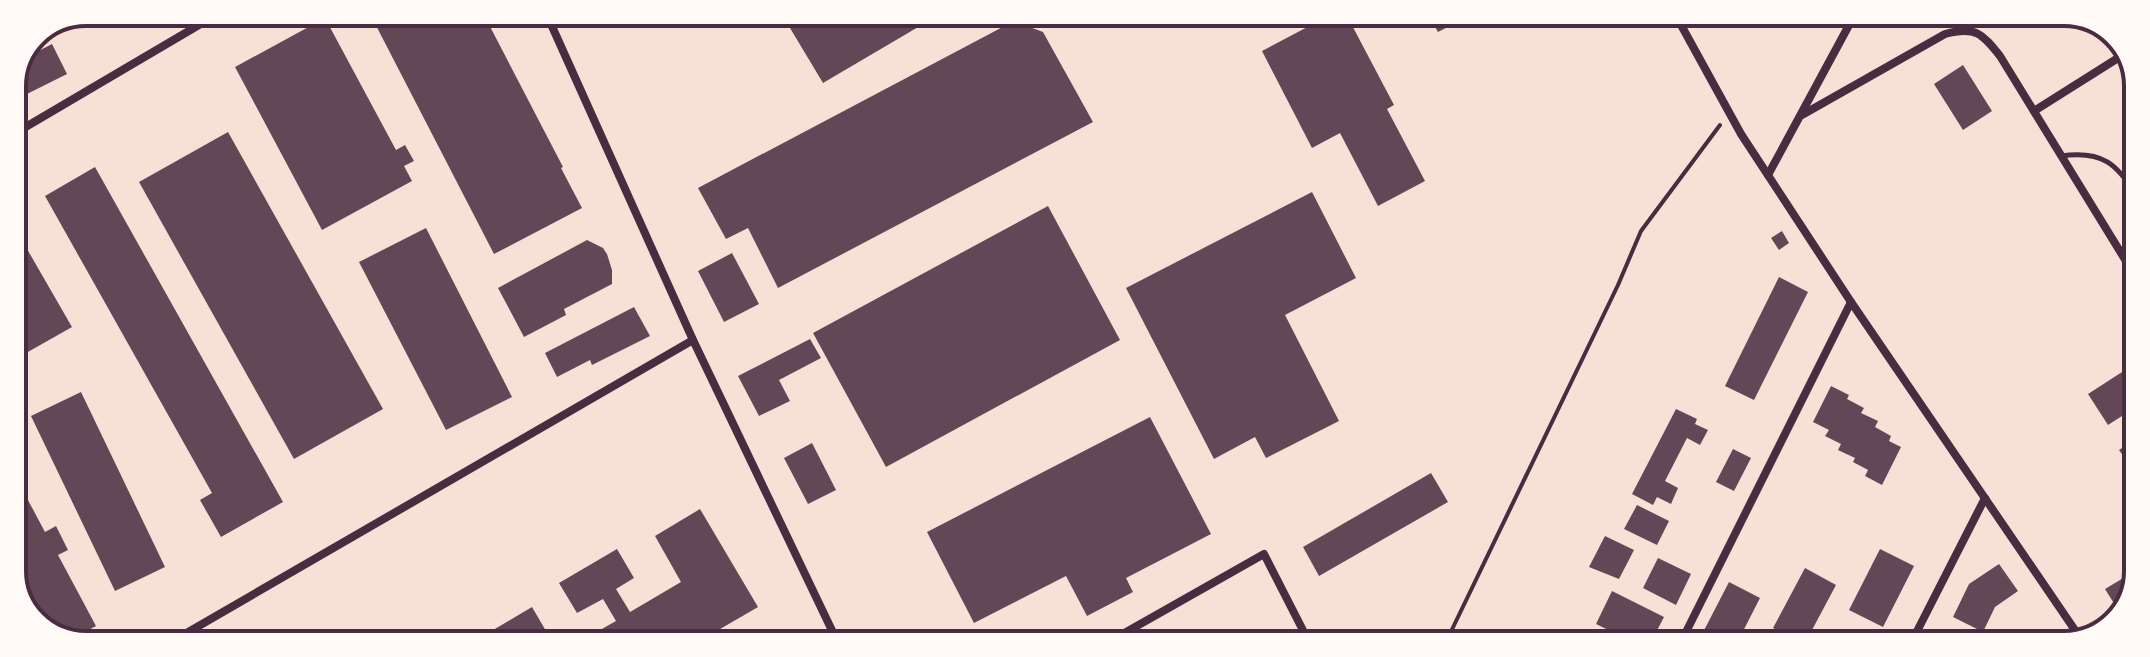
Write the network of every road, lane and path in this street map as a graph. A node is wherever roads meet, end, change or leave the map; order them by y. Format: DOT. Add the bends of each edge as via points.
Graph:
graph roads {
  1 [pos="197,26"];
  2 [pos="552,26"];
  3 [pos="1682,26"];
  4 [pos="1849,26"];
  5 [pos="2117,59"];
  6 [pos="2034,111"];
  7 [pos="1729,112"];
  8 [pos="1802,115"];
  9 [pos="26,127"];
  10 [pos="2061,156"];
  11 [pos="1768,175"];
  12 [pos="2124,178"];
  13 [pos="2124,258"];
  14 [pos="1851,302"];
  15 [pos="693,340"];
  16 [pos="1985,498"];
  17 [pos="2075,630"];
  18 [pos="190,631"];
  19 [pos="832,631"];
  20 [pos="1128,631"];
  21 [pos="1303,631"];
  22 [pos="1451,631"];
  23 [pos="1686,631"];
  24 [pos="1917,631"];
  1 -- 9 [label="street"];
  2 -- 15 [label="street"];
  3 -- 7 [label="street"];
  4 -- 8 [label="street"];
  5 -- 6 [label="street"];
  6 -- 8 [label="street" via="1986,38 1959,30"];
  6 -- 10 [label="street"];
  7 -- 11 [label="street"];
  7 -- 22 [label="path" via="1641,231"];
  8 -- 11 [label="street"];
  10 -- 12 [label="lane" via="2099,157"];
  10 -- 13 [label="street"];
  11 -- 14 [label="street"];
  14 -- 16 [label="street"];
  14 -- 23 [label="street"];
  15 -- 18 [label="street"];
  15 -- 19 [label="street"];
  16 -- 17 [label="street"];
  16 -- 24 [label="street"];
  20 -- 21 [label="street" via="1264,554"];
}
